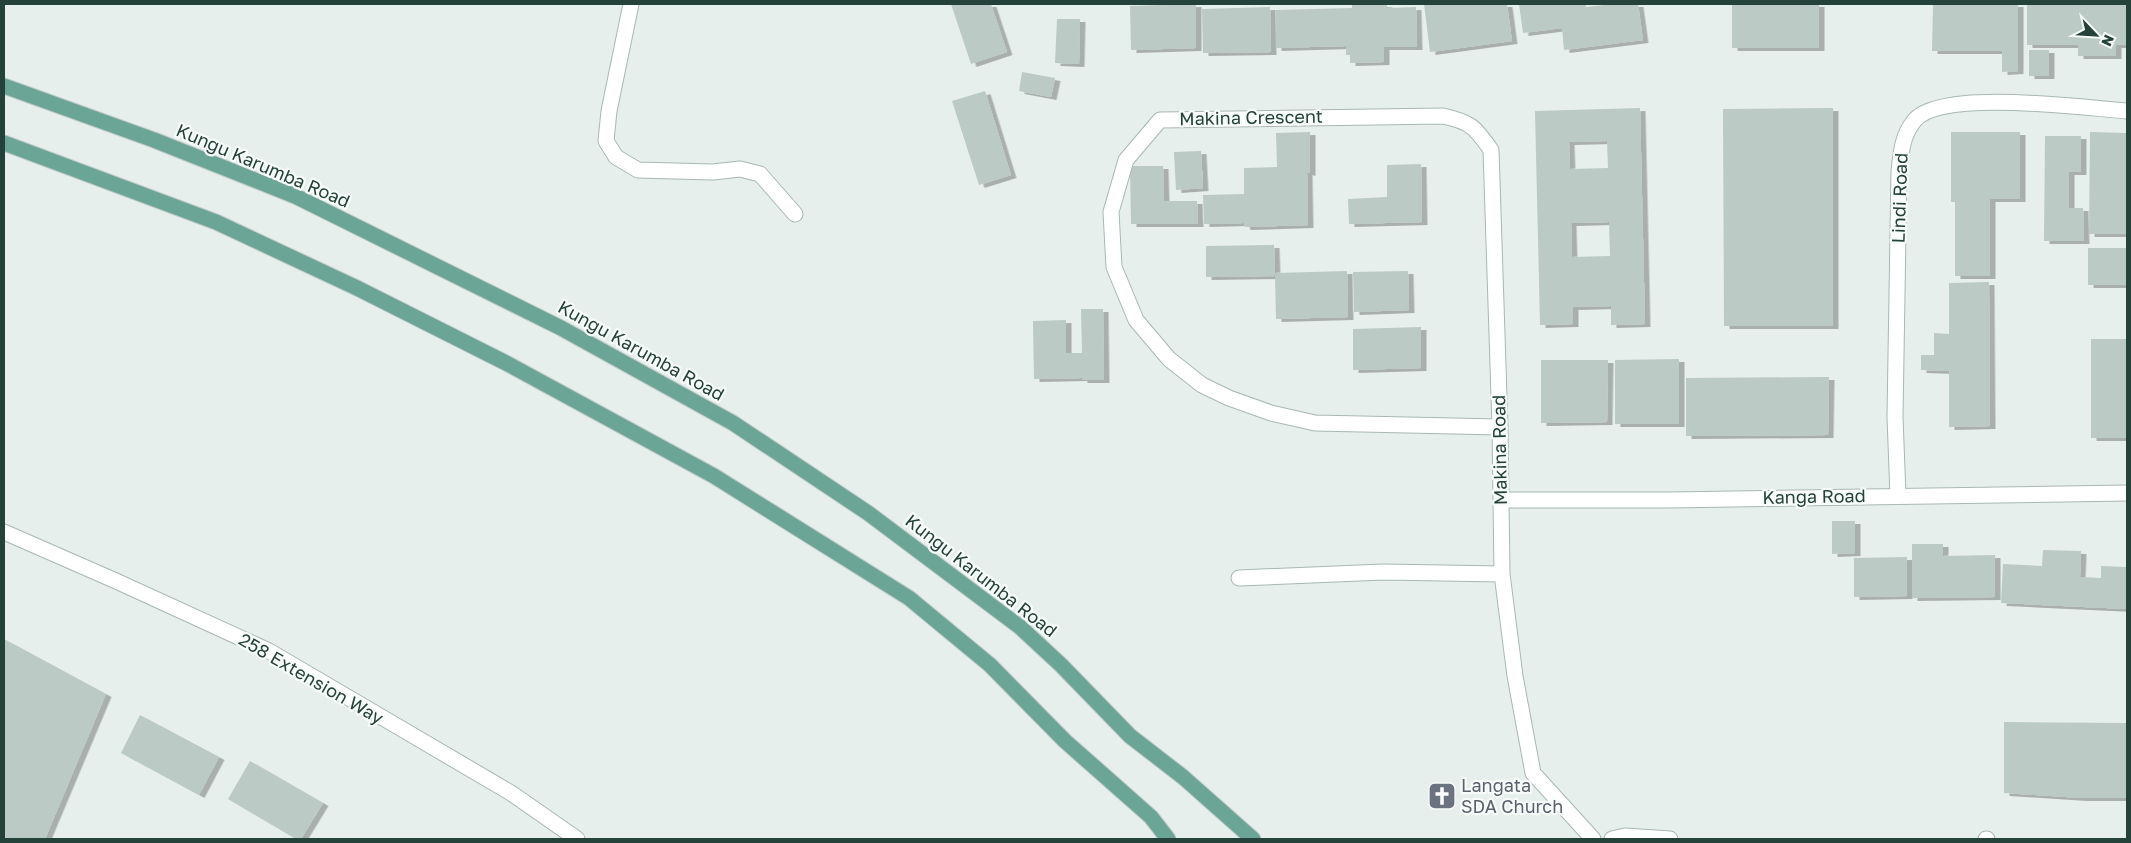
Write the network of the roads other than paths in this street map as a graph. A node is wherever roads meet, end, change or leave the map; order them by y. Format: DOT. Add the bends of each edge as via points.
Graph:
graph roads {
  1 [pos="631,4"];
  2 [pos="4,86"];
  3 [pos="2127,111"];
  4 [pos="1389,117"];
  5 [pos="4,143"];
  6 [pos="795,214"];
  7 [pos="1500,427"];
  8 [pos="2127,493"];
  9 [pos="1898,496"];
  10 [pos="1501,500"];
  11 [pos="4,532"];
  12 [pos="1502,574"];
  13 [pos="1239,578"];
  14 [pos="578,839"];
  15 [pos="1168,839"];
  16 [pos="1252,839"];
  17 [pos="1593,839"];
  18 [pos="1612,839"];
  19 [pos="1670,839"];
  1 -- 6 [label="street" via="606,141 616,157 638,170 713,172 740,169 760,174"];
  2 -- 16 [label="main road, Kungu Karumba Road" via="154,140 295,196 561,328 733,424 868,513 1020,627 1130,736 1184,777"];
  3 -- 9 [label="street, Lindi Road" via="1993,102 1932,108 1915,120 1902,144 1899,171 1895,417"];
  4 -- 7 [label="street, Makina Road" via="1443,116 1463,120 1477,130 1491,150"];
  4 -- 7 [label="street, Makina Crescent" via="1160,120 1126,160 1112,212 1114,267 1136,320 1168,359 1202,385 1229,398 1315,423"];
  5 -- 15 [label="main road" via="216,222 357,288 508,364 714,476 909,598 990,665 1066,741 1151,817"];
  7 -- 10 [label="street, Makina Road"];
  8 -- 9 [label="street, Kanga Road"];
  9 -- 10 [label="street, Kanga Road"];
  10 -- 12 [label="street, Makina Road"];
  11 -- 14 [label="street, 258 Extension Way" via="269,651 511,793"];
  12 -- 13 [label="street" via="1384,572"];
  12 -- 17 [label="street, Makina Road" via="1515,676 1533,773"];
  18 -- 19 [label="street" via="1625,836"];
}
